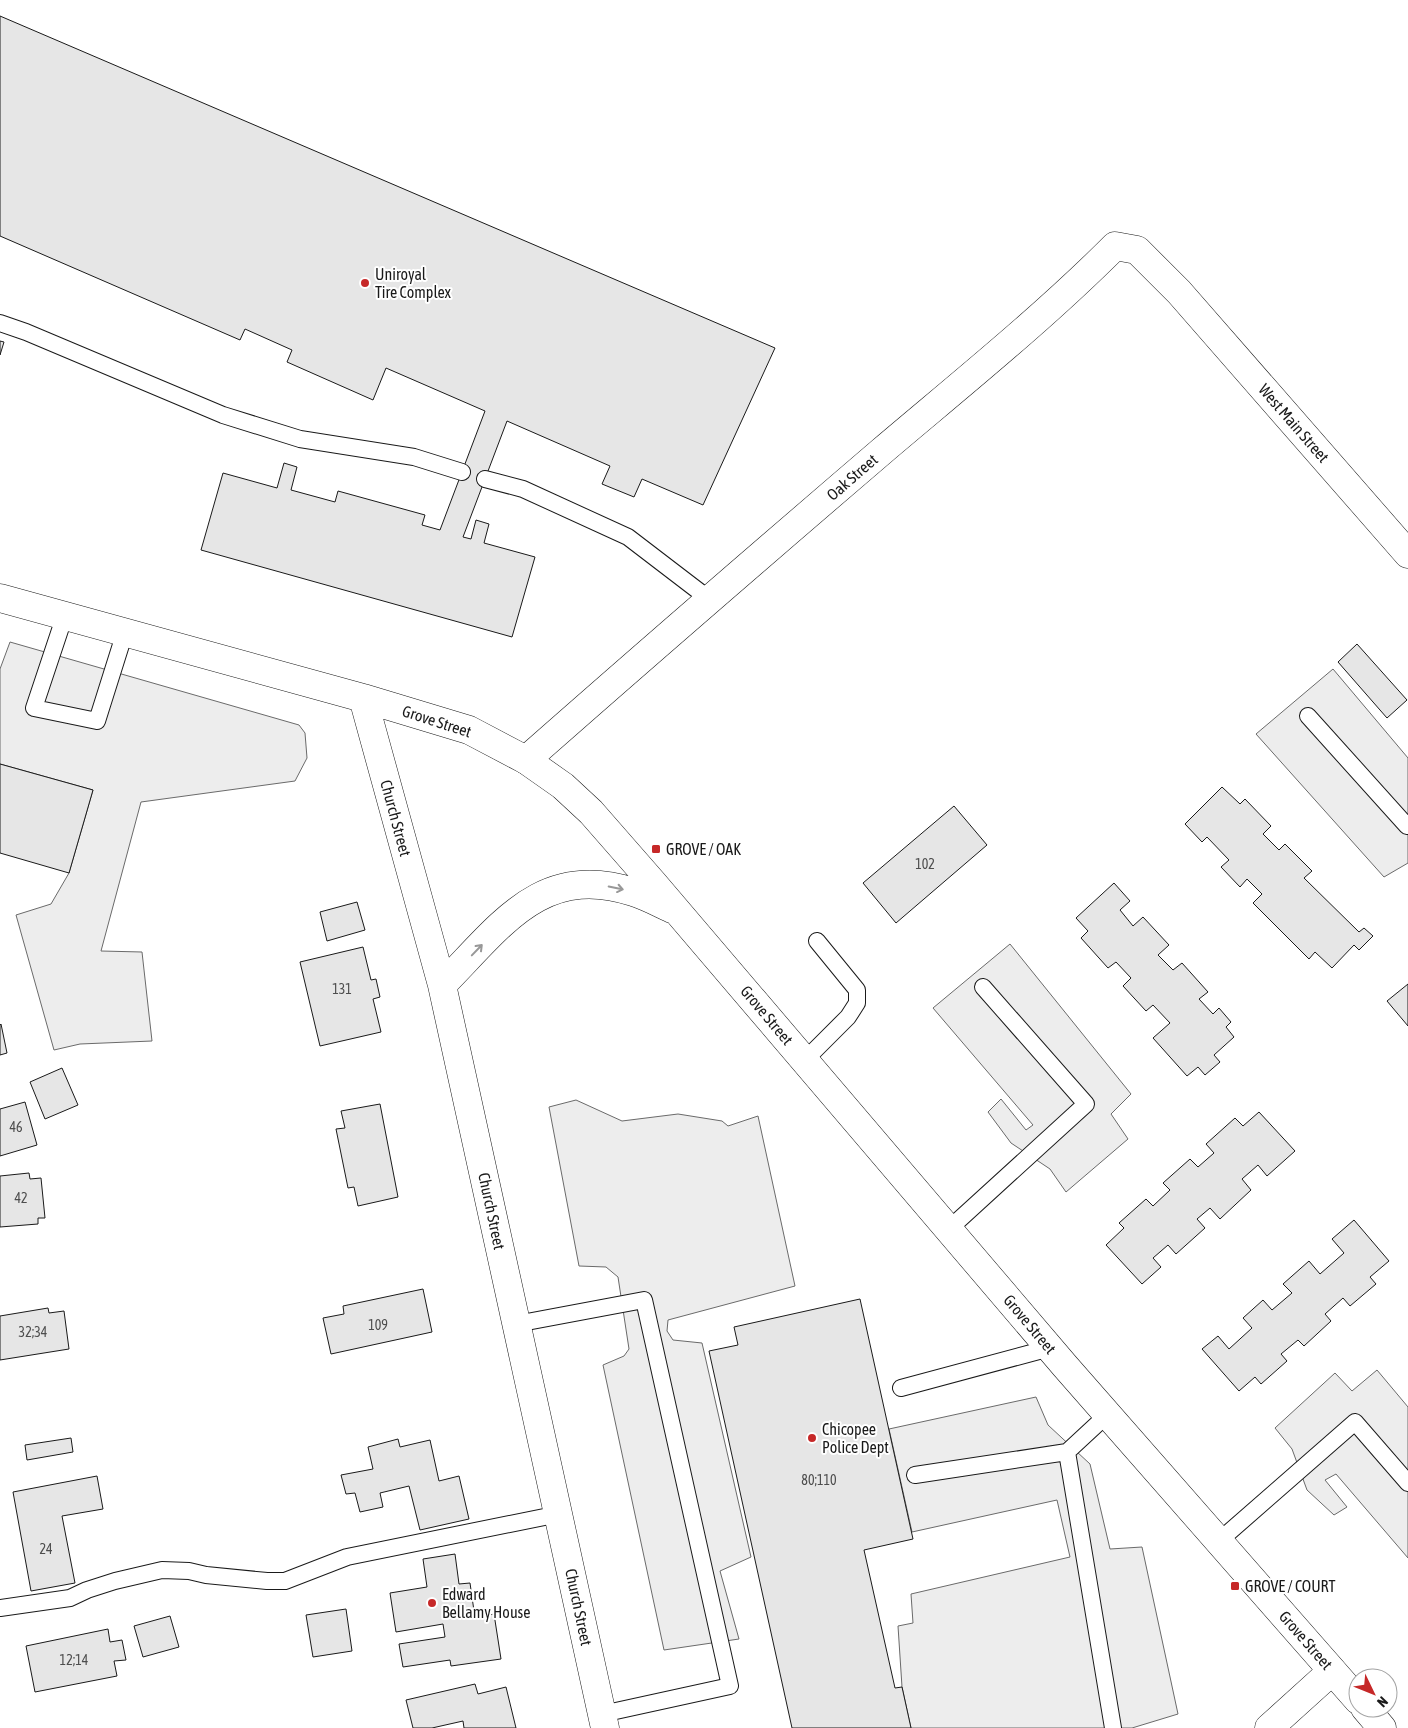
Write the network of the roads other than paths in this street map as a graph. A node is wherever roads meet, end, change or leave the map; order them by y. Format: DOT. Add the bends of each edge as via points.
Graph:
graph roads {
  1 [pos="1179,292"];
  2 [pos="0,323"];
  3 [pos="462,472"];
  4 [pos="485,480"];
  5 [pos="1408,554"];
  6 [pos="0,598"];
  7 [pos="709,600"];
  8 [pos="64,615"];
  9 [pos="125,632"];
  10 [pos="363,698"];
  11 [pos="1308,716"];
  12 [pos="526,760"];
  13 [pos="1408,825"];
  14 [pos="678,912"];
  15 [pos="817,941"];
  16 [pos="442,985"];
  17 [pos="984,987"];
  18 [pos="805,1060"];
  19 [pos="949,1229"];
  20 [pos="516,1324"];
  21 [pos="1050,1348"];
  22 [pos="901,1388"];
  23 [pos="1108,1414"];
  24 [pos="1067,1452"];
  25 [pos="915,1475"];
  26 [pos="1408,1483"];
  27 [pos="559,1514"];
  28 [pos="1219,1541"];
  29 [pos="0,1608"];
  30 [pos="1332,1671"];
  31 [pos="1348,1689"];
  32 [pos="1374,1718"];
  33 [pos="604,1721"];
  34 [pos="1113,1728"];
  35 [pos="1269,1728"];
  36 [pos="1382,1728"];
  1 -- 5 [label="main road, West Main Street"];
  1 -- 7 [label="main road, Oak Street" via="1137,250 1115,246 984,364"];
  2 -- 3 [label="lane" via="223,415 300,439 414,458"];
  4 -- 7 [label="lane" via="523,489 628,537"];
  6 -- 8 [label="main road, Grove Street"];
  7 -- 12 [label="main road, Oak Street"];
  8 -- 9 [label="main road, Grove Street"];
  8 -- 9 [label="lane" via="34,708 97,721"];
  9 -- 10 [label="main road, Grove Street"];
  10 -- 12 [label="main road, Grove Street" via="469,730"];
  10 -- 16 [label="main road, Church Street"];
  11 -- 13 [label="lane"];
  12 -- 14 [label="main road, Grove Street" via="563,786 591,812"];
  16 -- 14 [label="main road, one-way" via="514,912 558,888 612,887 634,892"];
  14 -- 18 [label="main road, Grove Street"];
  15 -- 18 [label="lane" via="857,990 856,1003 848,1017"];
  16 -- 20 [label="main road, Church Street"];
  17 -- 19 [label="lane" via="1086,1104"];
  18 -- 19 [label="main road, Grove Street"];
  19 -- 21 [label="main road, Grove Street"];
  20 -- 27 [label="main road, Church Street"];
  20 -- 33 [label="lane" via="644,1300 730,1686"];
  21 -- 22 [label="lane"];
  21 -- 23 [label="main road, Grove Street"];
  23 -- 24 [label="lane"];
  23 -- 28 [label="main road, Grove Street"];
  24 -- 25 [label="lane"];
  24 -- 34 [label="lane"];
  26 -- 28 [label="lane" via="1356,1422"];
  27 -- 29 [label="lane" via="347,1557 285,1580 266,1581 162,1570 115,1581 70,1598"];
  27 -- 33 [label="main road, Church Street"];
  28 -- 30 [label="main road, Grove Street"];
  30 -- 31 [label="main road, Grove Street"];
  30 -- 35 [label="main road"];
  32 -- 36 [label="main road"];
}
